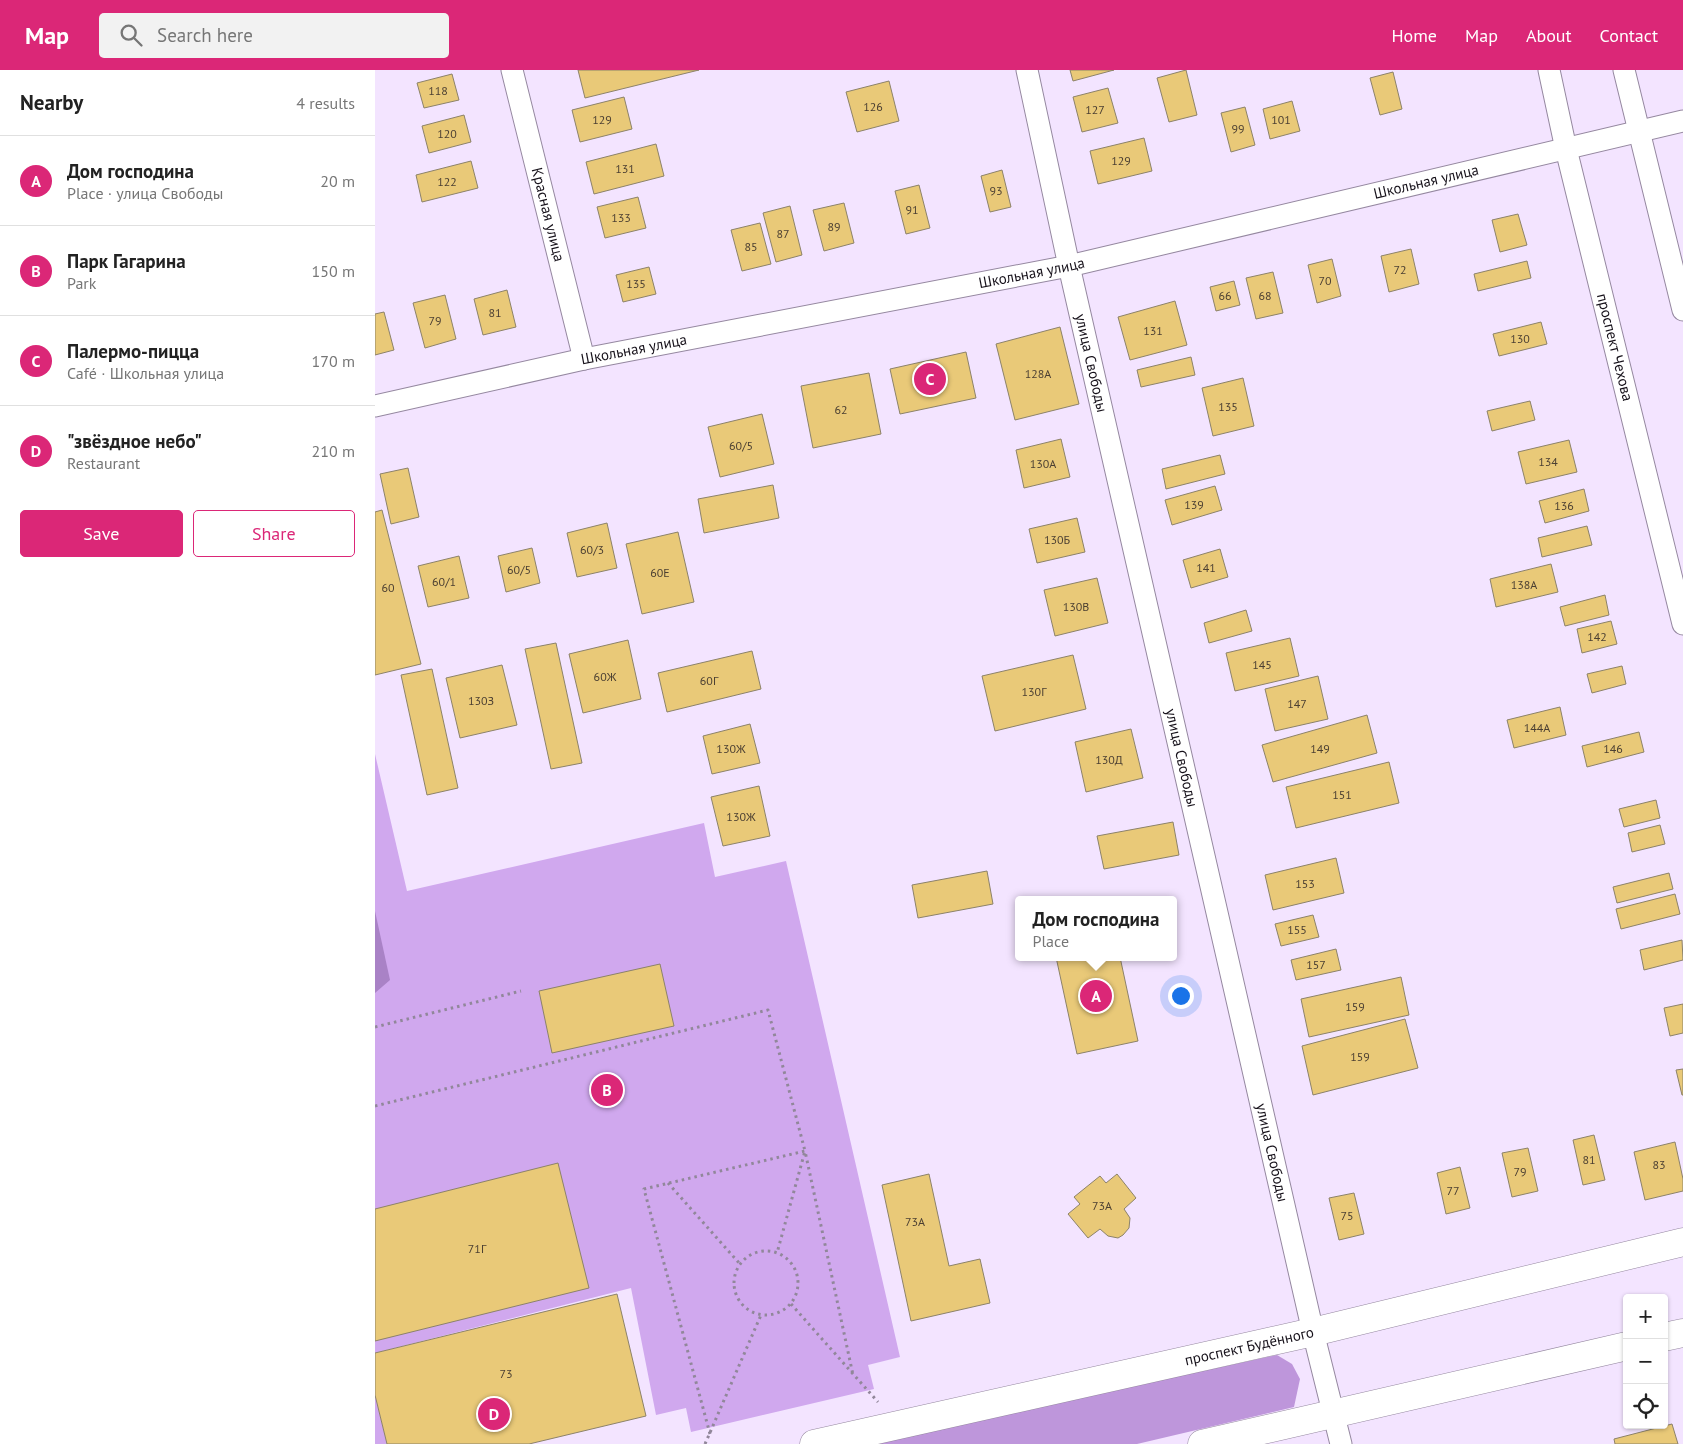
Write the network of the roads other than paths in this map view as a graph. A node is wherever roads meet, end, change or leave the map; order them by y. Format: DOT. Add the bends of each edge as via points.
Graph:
graph roads {
  1 [pos="512,70"];
  2 [pos="1027,70"];
  3 [pos="1549,70"];
  4 [pos="1624,70"];
  5 [pos="1683,121"];
  6 [pos="1640,132"];
  7 [pos="1566,149"];
  8 [pos="1069,266"];
  9 [pos="1683,310"];
  10 [pos="584,359"];
  11 [pos="375,406"];
  12 [pos="1681,601"];
  13 [pos="1683,624"];
  14 [pos="1683,1242"];
  15 [pos="1313,1332"];
  16 [pos="1683,1333"];
  17 [pos="1668,1337"];
  18 [pos="1623,1347"];
  19 [pos="1334,1414"];
  20 [pos="815,1444"];
  21 [pos="1202,1444"];
  22 [pos="1341,1444"];
  1 -- 10 [label="street, Красная улица"];
  2 -- 8 [label="street, улица Свободы"];
  3 -- 7 [label="street, проспект Чехова"];
  4 -- 6 [label="street"];
  5 -- 6 [label="street, Школьная улица"];
  6 -- 7 [label="street, Школьная улица"];
  6 -- 9 [label="street"];
  7 -- 8 [label="street, Школьная улица"];
  7 -- 12 [label="street, проспект Чехова"];
  8 -- 10 [label="street, Школьная улица"];
  8 -- 15 [label="street, улица Свободы"];
  10 -- 11 [label="street, Школьная улица"];
  12 -- 13 [label="street, проспект Чехова"];
  14 -- 15 [label="main road, проспект Будённого"];
  15 -- 19 [label="street, улица Свободы"];
  15 -- 20 [label="main road, проспект Будённого"];
  16 -- 17 [label="main road"];
  18 -- 19 [label="main road"];
  19 -- 21 [label="main road"];
  19 -- 22 [label="street, улица Свободы"];
}
